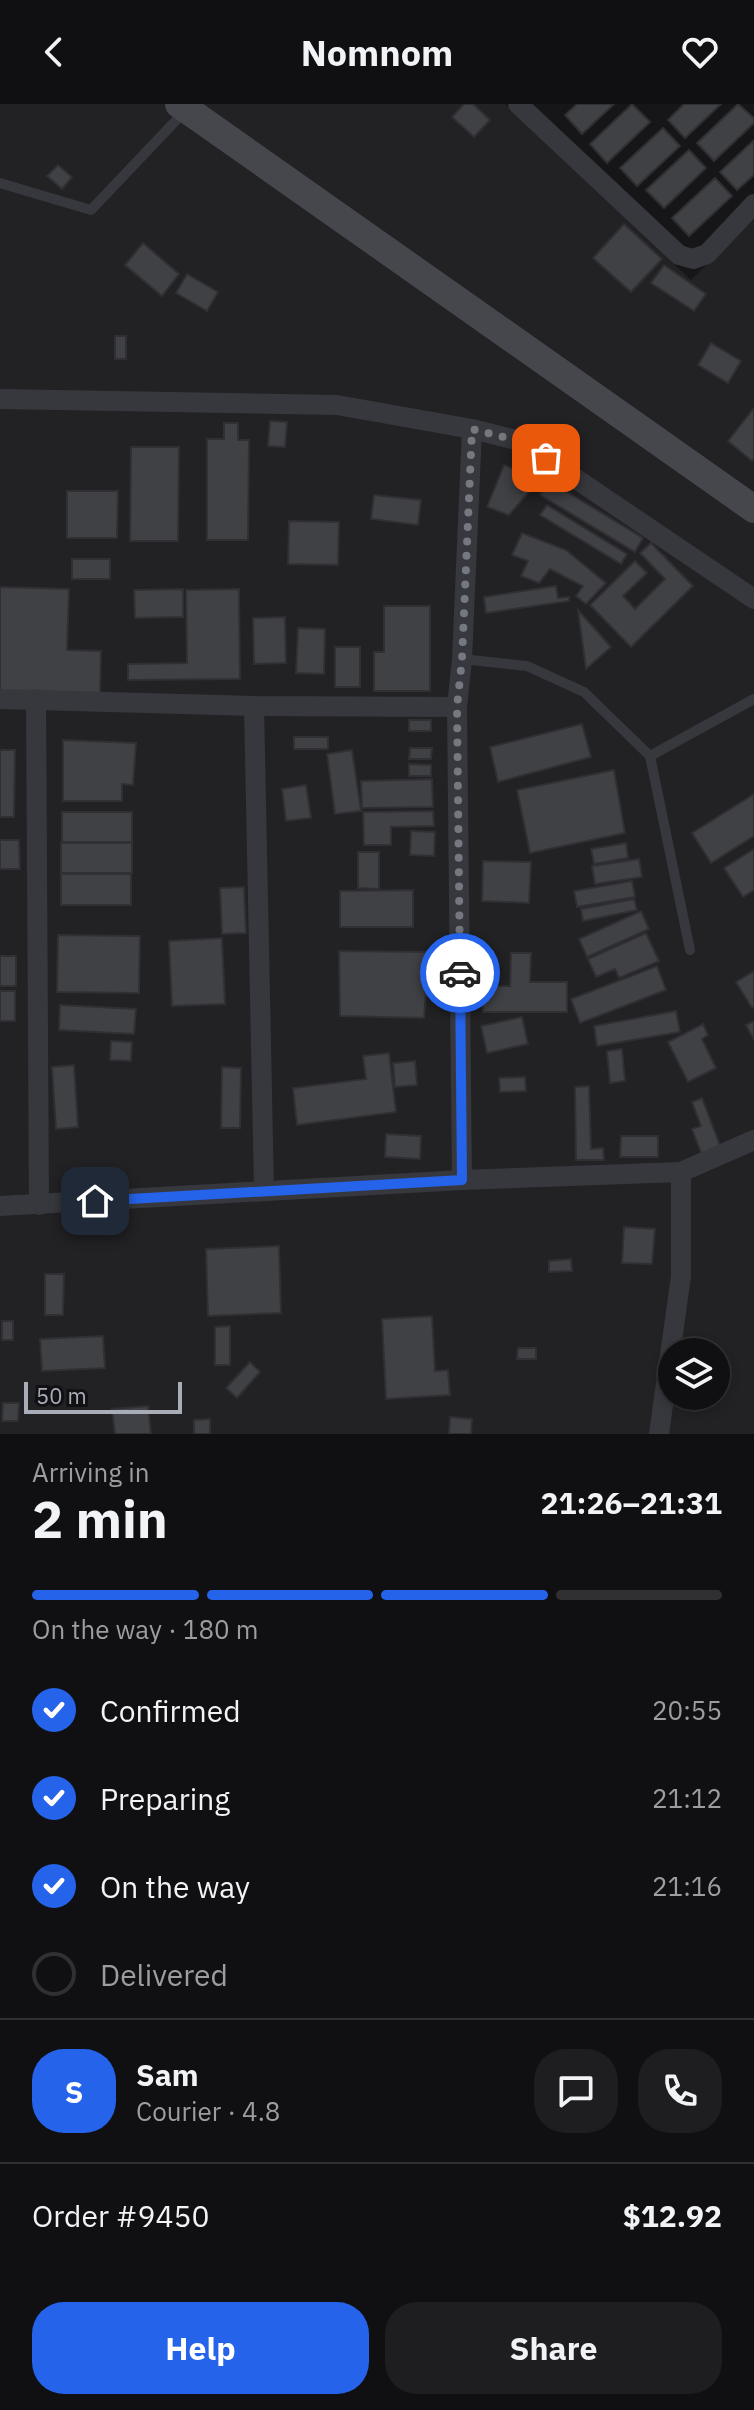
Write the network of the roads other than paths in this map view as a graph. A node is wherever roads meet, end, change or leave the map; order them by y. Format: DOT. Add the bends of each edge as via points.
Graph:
graph roads {
  1 [pos="518,104"];
  2 [pos="183,106"];
  3 [pos="0,183"];
  4 [pos="754,204"];
  5 [pos="0,399"];
  6 [pos="472,429"];
  7 [pos="754,509"];
  8 [pos="754,599"];
  9 [pos="462,659"];
  10 [pos="0,699"];
  11 [pos="36,699"];
  12 [pos="754,699"];
  13 [pos="254,706"];
  14 [pos="457,707"];
  15 [pos="650,756"];
  16 [pos="690,950"];
  17 [pos="754,1140"];
  18 [pos="681,1172"];
  19 [pos="462,1180"];
  20 [pos="264,1190"];
  21 [pos="39,1205"];
  22 [pos="0,1206"];
  23 [pos="659,1434"];
  1 -- 4 [label="street" via="679,255 693,259 707,254"];
  2 -- 3 [label="lane" via="91,210"];
  2 -- 7 [label="street"];
  5 -- 6 [label="street" via="337,405"];
  6 -- 8 [label="street" via="520,441"];
  6 -- 9 [label="street"];
  9 -- 14 [label="street"];
  9 -- 15 [label="lane" via="527,666 584,692"];
  10 -- 11 [label="street"];
  11 -- 13 [label="street"];
  11 -- 21 [label="street"];
  12 -- 15 [label="lane"];
  13 -- 14 [label="street"];
  13 -- 20 [label="street"];
  14 -- 19 [label="street"];
  15 -- 16 [label="lane"];
  17 -- 18 [label="street"];
  18 -- 19 [label="street"];
  18 -- 23 [label="street" via="681,1276"];
  19 -- 20 [label="street"];
  20 -- 21 [label="street"];
  21 -- 22 [label="street"];
}
